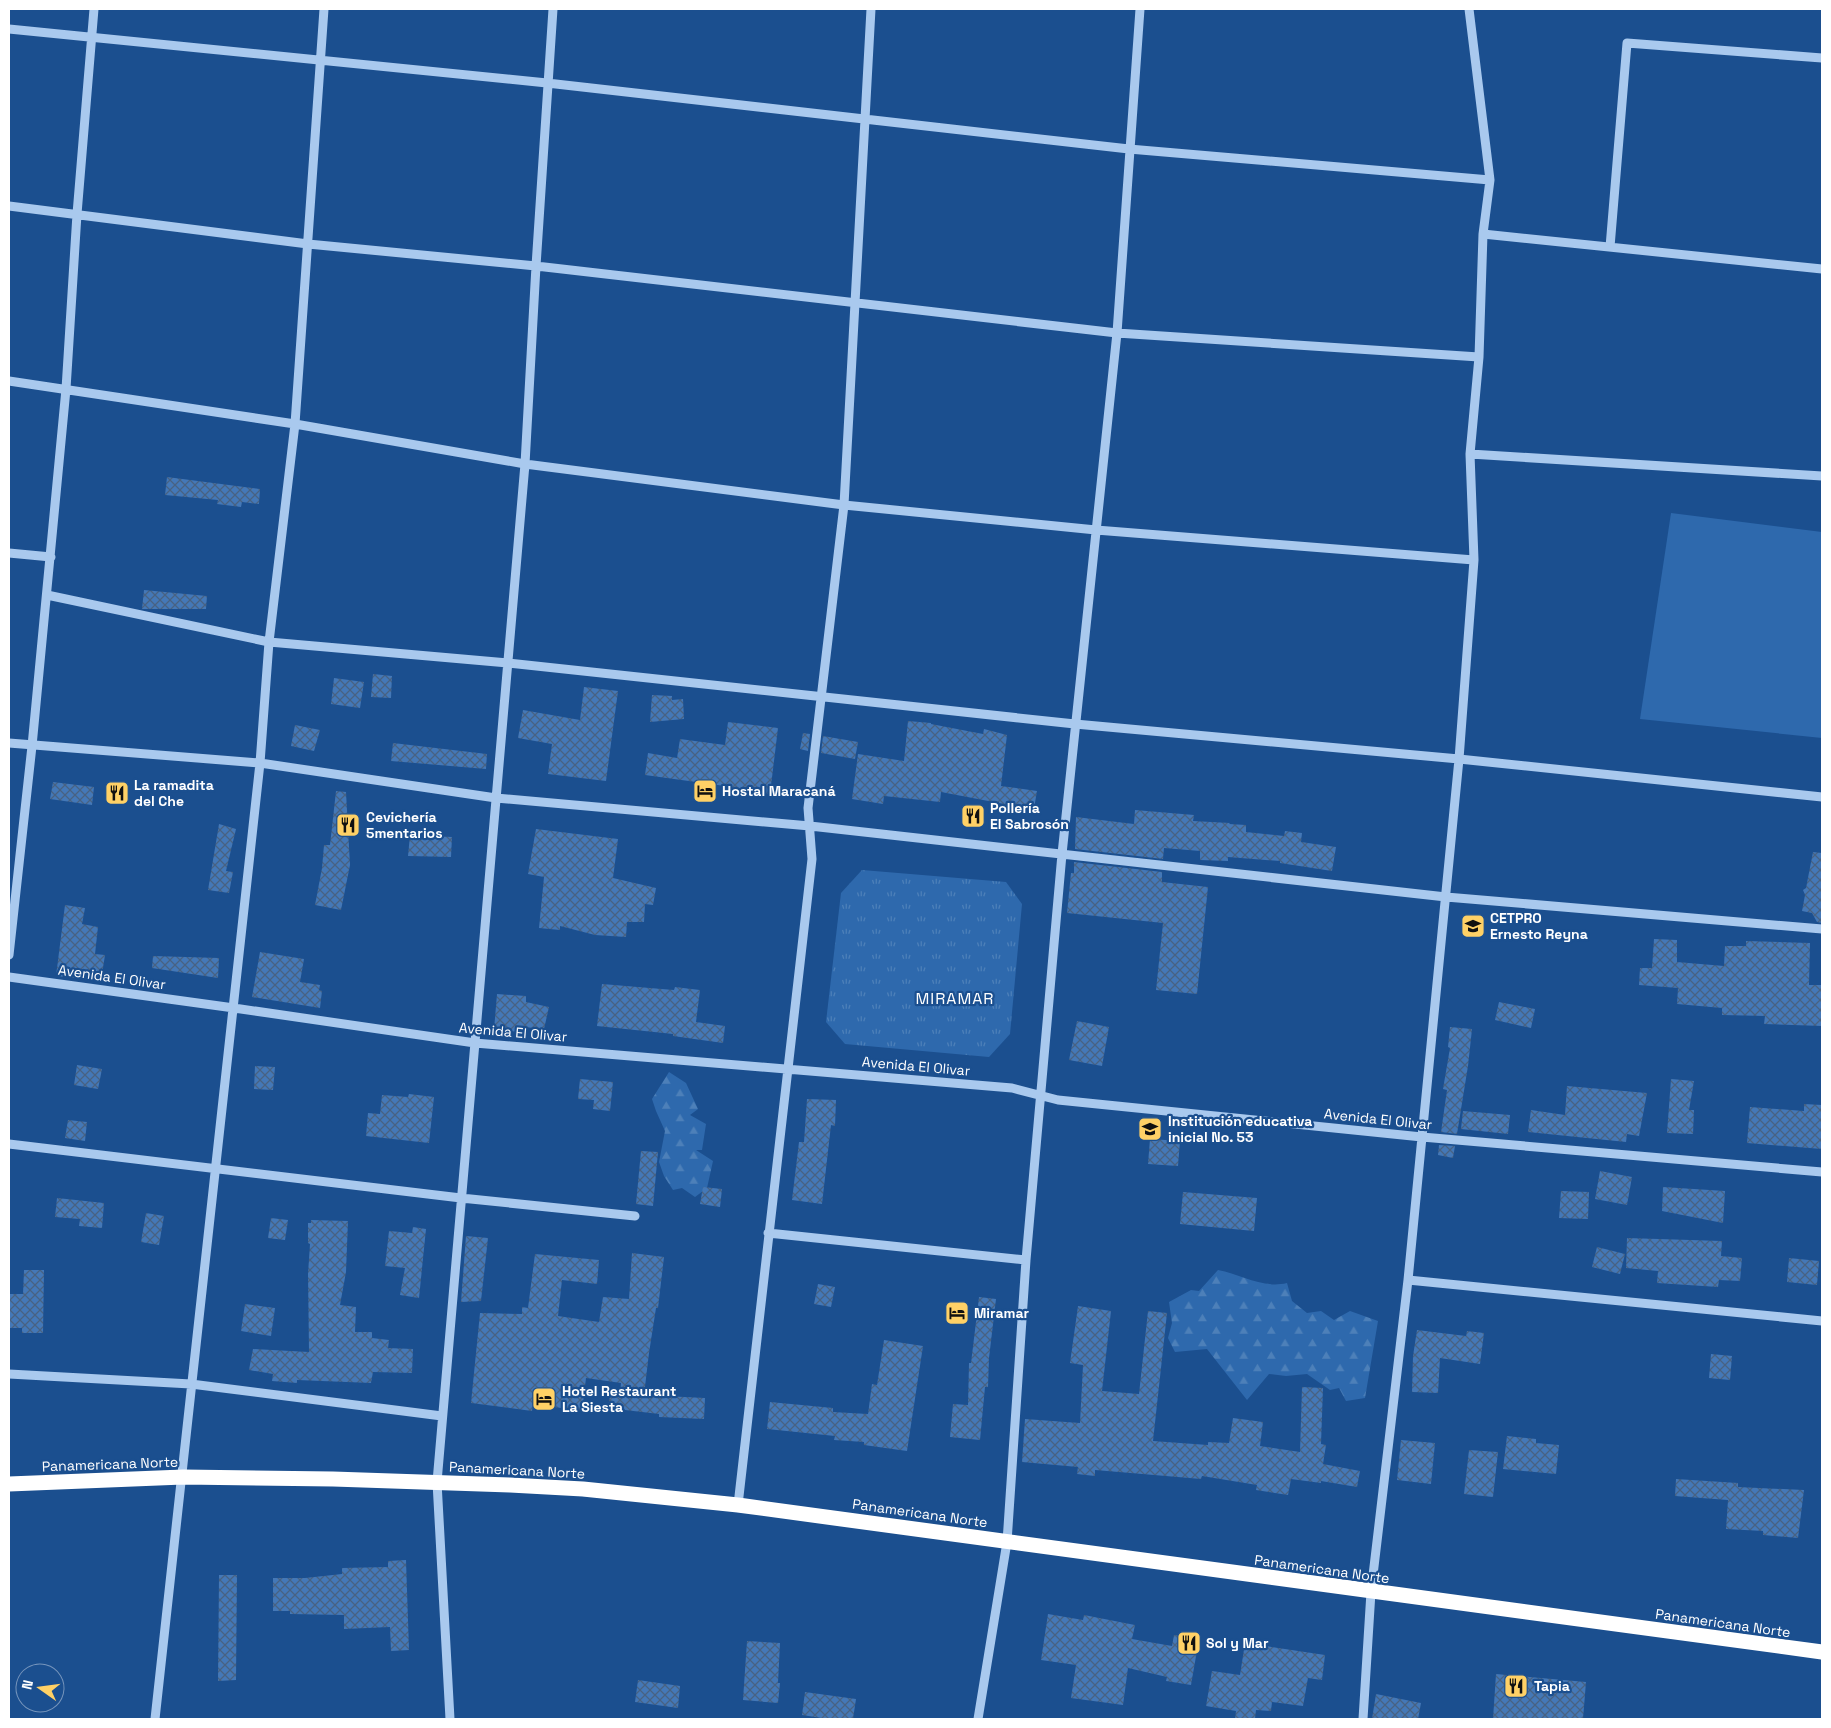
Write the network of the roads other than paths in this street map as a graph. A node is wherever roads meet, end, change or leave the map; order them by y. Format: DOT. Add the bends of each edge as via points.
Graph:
graph roads {
  1 [pos="94,9"];
  2 [pos="324,9"];
  3 [pos="553,9"];
  4 [pos="871,9"];
  5 [pos="1140,9"];
  6 [pos="1469,9"];
  7 [pos="9,29"];
  8 [pos="92,36"];
  9 [pos="1822,58"];
  10 [pos="321,61"];
  11 [pos="547,83"];
  12 [pos="865,119"];
  13 [pos="1129,149"];
  14 [pos="1490,180"];
  15 [pos="9,206"];
  16 [pos="76,214"];
  17 [pos="1483,234"];
  18 [pos="308,244"];
  19 [pos="1610,248"];
  20 [pos="536,266"];
  21 [pos="1822,269"];
  22 [pos="855,303"];
  23 [pos="1117,333"];
  24 [pos="1479,357"];
  25 [pos="9,381"];
  26 [pos="66,390"];
  27 [pos="295,424"];
  28 [pos="1470,454"];
  29 [pos="525,464"];
  30 [pos="1822,476"];
  31 [pos="844,505"];
  32 [pos="1096,530"];
  33 [pos="9,553"];
  34 [pos="51,557"];
  35 [pos="1474,560"];
  36 [pos="47,596"];
  37 [pos="269,642"];
  38 [pos="508,663"];
  39 [pos="821,696"];
  40 [pos="1075,724"];
  41 [pos="9,743"];
  42 [pos="32,746"];
  43 [pos="1459,759"];
  44 [pos="260,763"];
  45 [pos="1822,797"];
  46 [pos="496,798"];
  47 [pos="810,826"];
  48 [pos="1062,854"];
  49 [pos="1446,897"];
  50 [pos="1822,929"];
  51 [pos="9,955"];
  52 [pos="9,977"];
  53 [pos="234,1008"];
  54 [pos="475,1044"];
  55 [pos="787,1069"];
  56 [pos="1041,1095"];
  57 [pos="1422,1137"];
  58 [pos="9,1144"];
  59 [pos="216,1169"];
  60 [pos="1822,1172"];
  61 [pos="461,1198"];
  62 [pos="635,1216"];
  63 [pos="768,1233"];
  64 [pos="1026,1260"];
  65 [pos="1408,1280"];
  66 [pos="1822,1321"];
  67 [pos="9,1374"];
  68 [pos="192,1384"];
  69 [pos="442,1416"];
  70 [pos="183,1477"];
  71 [pos="436,1482"];
  72 [pos="9,1484"];
  73 [pos="738,1505"];
  74 [pos="1007,1542"];
  75 [pos="1372,1592"];
  76 [pos="1822,1652"];
  77 [pos="155,1719"];
  78 [pos="450,1719"];
  79 [pos="978,1719"];
  80 [pos="1363,1719"];
  1 -- 8 [label="street"];
  2 -- 10 [label="street"];
  3 -- 11 [label="street"];
  4 -- 12 [label="street"];
  5 -- 13 [label="street"];
  6 -- 14 [label="street"];
  7 -- 8 [label="street"];
  8 -- 10 [label="street"];
  8 -- 16 [label="street"];
  9 -- 19 [label="street" via="1627,43"];
  10 -- 11 [label="street"];
  10 -- 18 [label="street"];
  11 -- 12 [label="street"];
  11 -- 20 [label="street"];
  12 -- 13 [label="street"];
  12 -- 22 [label="street"];
  13 -- 14 [label="street"];
  13 -- 23 [label="street"];
  14 -- 17 [label="street"];
  15 -- 16 [label="street"];
  16 -- 18 [label="street"];
  16 -- 26 [label="street"];
  17 -- 19 [label="street"];
  17 -- 24 [label="street"];
  18 -- 20 [label="street"];
  18 -- 27 [label="street"];
  19 -- 21 [label="street"];
  20 -- 22 [label="street"];
  20 -- 29 [label="street"];
  22 -- 23 [label="street"];
  22 -- 31 [label="street"];
  23 -- 24 [label="street"];
  23 -- 32 [label="street"];
  24 -- 28 [label="street"];
  25 -- 26 [label="street"];
  26 -- 27 [label="street"];
  26 -- 34 [label="street"];
  27 -- 29 [label="street"];
  27 -- 37 [label="street"];
  28 -- 30 [label="street"];
  28 -- 35 [label="street"];
  29 -- 31 [label="street"];
  29 -- 38 [label="street"];
  31 -- 32 [label="street"];
  31 -- 39 [label="street"];
  32 -- 35 [label="street"];
  32 -- 40 [label="street"];
  33 -- 34 [label="street"];
  34 -- 36 [label="street"];
  35 -- 43 [label="street"];
  36 -- 37 [label="street"];
  36 -- 42 [label="street"];
  37 -- 38 [label="street"];
  37 -- 44 [label="street"];
  38 -- 39 [label="street"];
  38 -- 46 [label="street"];
  39 -- 40 [label="street"];
  39 -- 47 [label="street" via="808,808"];
  40 -- 43 [label="street"];
  40 -- 48 [label="street"];
  41 -- 42 [label="street"];
  42 -- 44 [label="street"];
  42 -- 51 [label="street"];
  43 -- 45 [label="street"];
  43 -- 49 [label="street"];
  44 -- 46 [label="street"];
  44 -- 53 [label="street"];
  46 -- 47 [label="street"];
  46 -- 54 [label="street"];
  47 -- 48 [label="street"];
  47 -- 55 [label="street" via="812,859"];
  48 -- 49 [label="street"];
  48 -- 56 [label="street"];
  49 -- 50 [label="street"];
  49 -- 57 [label="street"];
  52 -- 53 [label="street, Avenida El Olivar"];
  53 -- 54 [label="street, Avenida El Olivar"];
  53 -- 59 [label="street"];
  54 -- 55 [label="street, Avenida El Olivar"];
  54 -- 61 [label="street"];
  55 -- 56 [label="street, Avenida El Olivar" via="1012,1088"];
  55 -- 63 [label="street"];
  56 -- 57 [label="street, Avenida El Olivar" via="1068,1101"];
  56 -- 64 [label="street"];
  57 -- 60 [label="street, Avenida El Olivar"];
  57 -- 65 [label="street"];
  58 -- 59 [label="street"];
  59 -- 61 [label="street"];
  59 -- 68 [label="street"];
  61 -- 62 [label="street"];
  61 -- 69 [label="street"];
  63 -- 64 [label="street"];
  63 -- 73 [label="street"];
  64 -- 74 [label="street"];
  65 -- 66 [label="street"];
  65 -- 75 [label="street"];
  67 -- 68 [label="street"];
  68 -- 69 [label="street"];
  68 -- 70 [label="street"];
  69 -- 71 [label="street"];
  70 -- 71 [label="highway, Panamericana Norte"];
  70 -- 72 [label="highway, Panamericana Norte"];
  70 -- 77 [label="street"];
  71 -- 73 [label="highway, Panamericana Norte" via="583,1489"];
  71 -- 78 [label="street"];
  73 -- 74 [label="highway, Panamericana Norte"];
  74 -- 75 [label="highway, Panamericana Norte"];
  74 -- 79 [label="street"];
  75 -- 76 [label="highway, Panamericana Norte"];
  75 -- 80 [label="street"];
}
